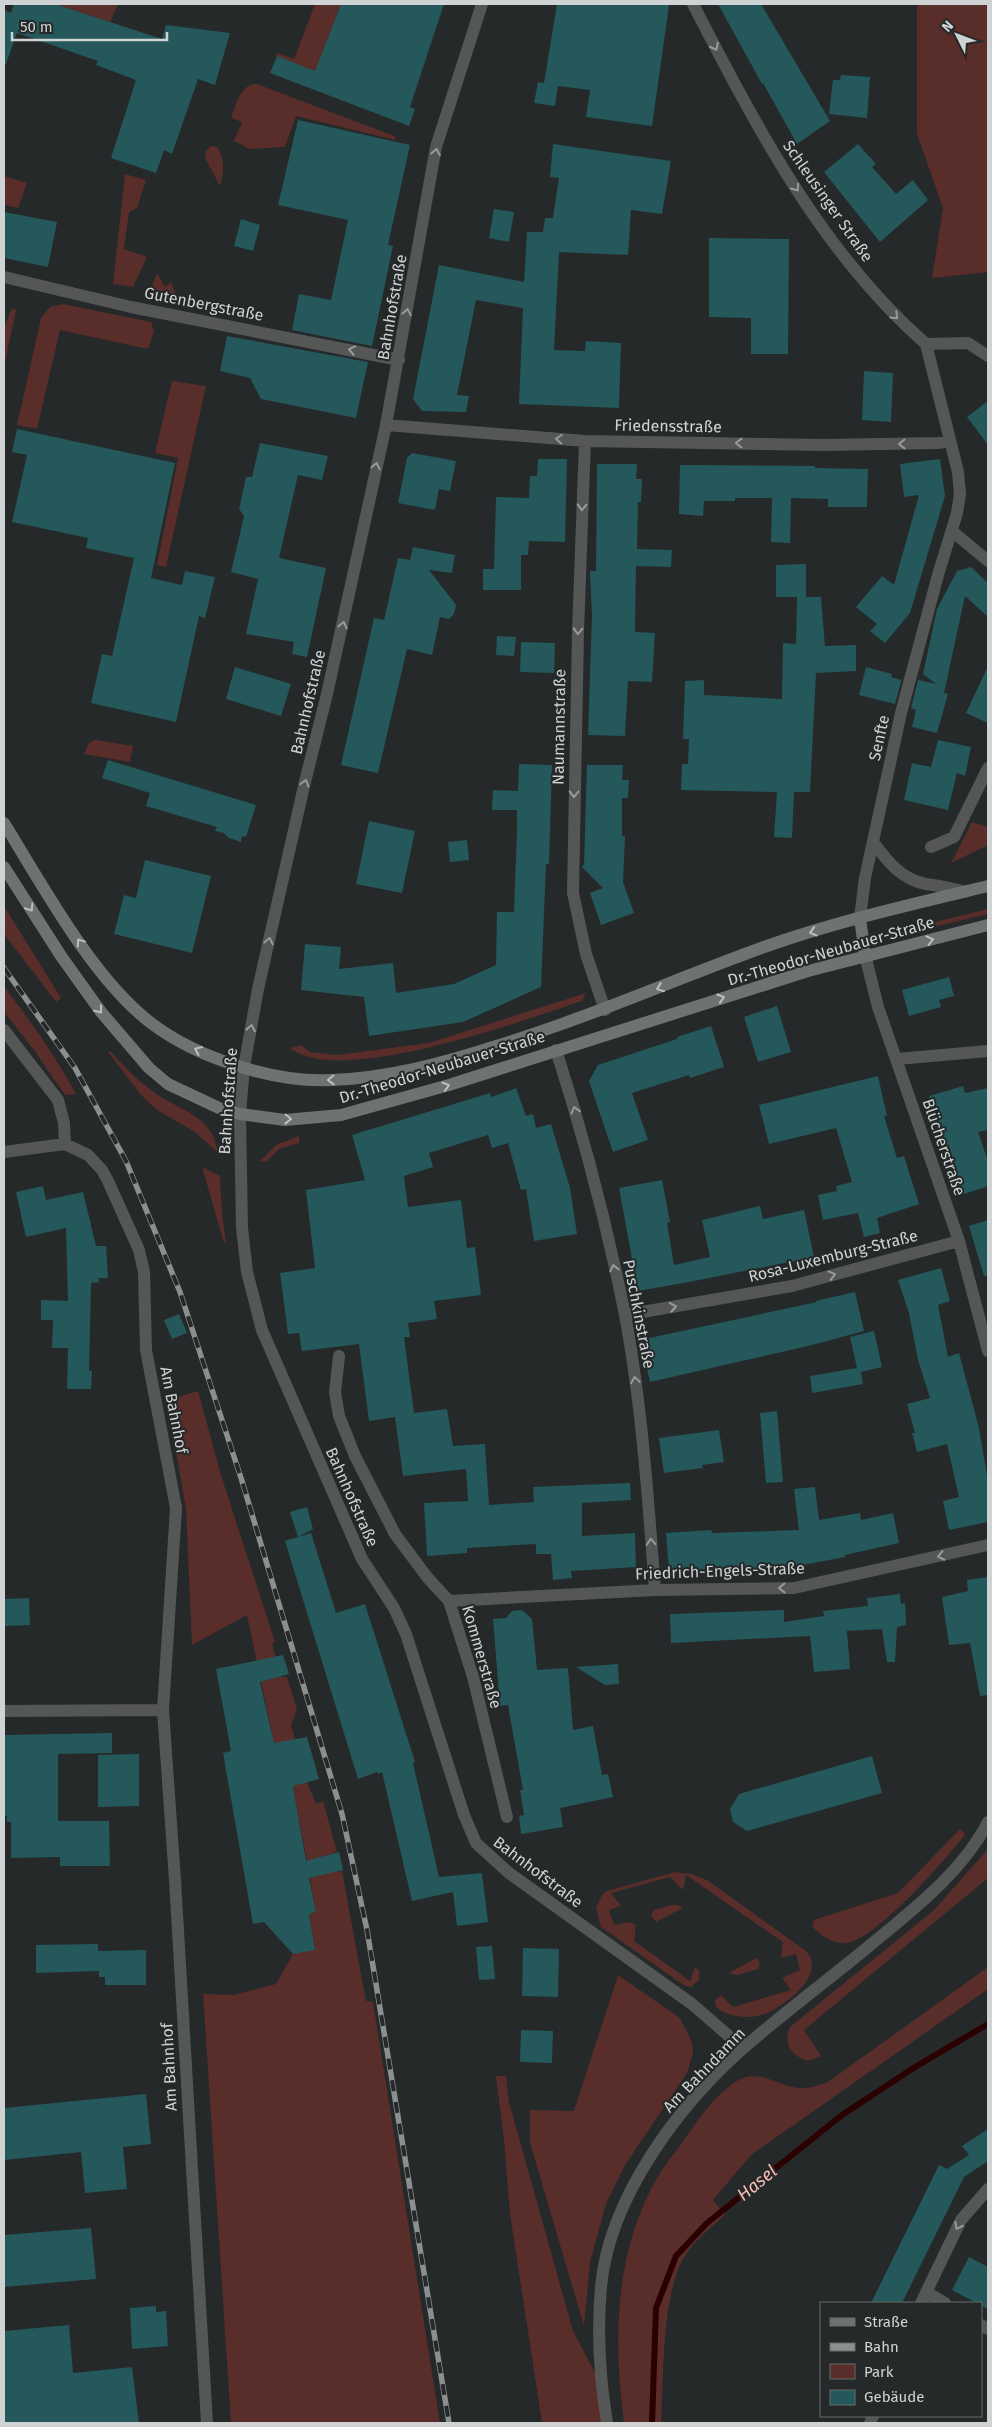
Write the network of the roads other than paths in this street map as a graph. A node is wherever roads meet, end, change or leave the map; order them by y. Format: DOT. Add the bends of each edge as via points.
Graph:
graph roads {
  1 [pos="482,4"];
  2 [pos="693,4"];
  3 [pos="4,278"];
  4 [pos="926,344"];
  5 [pos="988,356"];
  6 [pos="399,360"];
  7 [pos="386,425"];
  8 [pos="585,441"];
  9 [pos="950,441"];
  10 [pos="952,531"];
  11 [pos="988,561"];
  12 [pos="988,768"];
  13 [pos="4,823"];
  14 [pos="874,843"];
  15 [pos="931,847"];
  16 [pos="4,867"];
  17 [pos="988,886"];
  18 [pos="965,892"];
  19 [pos="860,918"];
  20 [pos="988,925"];
  21 [pos="865,955"];
  22 [pos="605,1010"];
  23 [pos="4,1030"];
  24 [pos="556,1050"];
  25 [pos="988,1051"];
  26 [pos="897,1059"];
  27 [pos="244,1067"];
  28 [pos="240,1114"];
  29 [pos="66,1144"];
  30 [pos="4,1152"];
  31 [pos="959,1241"];
  32 [pos="625,1315"];
  33 [pos="987,1333"];
  34 [pos="988,1351"];
  35 [pos="339,1356"];
  36 [pos="988,1545"];
  37 [pos="655,1590"];
  38 [pos="449,1600"];
  39 [pos="163,1710"];
  40 [pos="4,1711"];
  41 [pos="507,1818"];
  42 [pos="988,1822"];
  43 [pos="746,2046"];
  44 [pos="988,2189"];
  45 [pos="924,2298"];
  46 [pos="941,2302"];
  47 [pos="206,2423"];
  48 [pos="607,2423"];
  6 -- 1 [label="street, Bahnhofstraße, one-way" via="436,147"];
  2 -- 4 [label="street, Schleusinger Straße, one-way" via="746,107 786,174 833,241 892,314"];
  6 -- 3 [label="street, Gutenbergstraße, one-way"];
  4 -- 5 [label="street" via="968,343"];
  4 -- 9 [label="street, Senfte"];
  6 -- 7 [label="street, Bahnhofstraße"];
  8 -- 7 [label="street, Friedensstraße, one-way"];
  27 -- 7 [label="street, Bahnhofstraße, one-way" via="258,988"];
  9 -- 8 [label="street, Friedensstraße, one-way" via="823,445"];
  8 -- 22 [label="street, Naumannstraße, one-way" via="572,893 586,954"];
  9 -- 10 [label="street, Senfte" via="960,494"];
  10 -- 11 [label="street"];
  10 -- 14 [label="street, Senfte" via="901,713"];
  12 -- 15 [label="street" via="954,837"];
  27 -- 13 [label="main road, Dr.-Theodor-Neubauer-Straße, one-way" via="178,1041 129,1004 88,954"];
  14 -- 18 [label="street" via="900,874 924,884 943,885"];
  14 -- 19 [label="street, Senfte"];
  16 -- 28 [label="main road, Dr.-Theodor-Neubauer-Straße, one-way" via="60,956 133,1052 168,1084 211,1105"];
  17 -- 18 [label="main road, Dr.-Theodor-Neubauer-Straße"];
  18 -- 19 [label="main road, Dr.-Theodor-Neubauer-Straße"];
  19 -- 21 [label="main road, Senfte"];
  19 -- 22 [label="main road, Dr.-Theodor-Neubauer-Straße, one-way" via="764,947"];
  21 -- 20 [label="main road, Dr.-Theodor-Neubauer-Straße, one-way"];
  24 -- 21 [label="main road, Dr.-Theodor-Neubauer-Straße, one-way"];
  21 -- 26 [label="street, Blücherstraße" via="878,1007"];
  22 -- 27 [label="main road, Dr.-Theodor-Neubauer-Straße, one-way" via="483,1050 389,1076 330,1081 295,1078"];
  23 -- 29 [label="street" via="58,1100"];
  28 -- 24 [label="main road, Dr.-Theodor-Neubauer-Straße, one-way" via="285,1120 341,1115 449,1085"];
  32 -- 24 [label="street, Puschkinstraße, one-way" via="588,1150"];
  25 -- 26 [label="street"];
  26 -- 31 [label="street, Blücherstraße"];
  27 -- 28 [label="street, Bahnhofstraße"];
  28 -- 43 [label="street, Bahnhofstraße" via="243,1236 247,1272 262,1330 362,1559 394,1608 406,1634 473,1837 483,1851 509,1873"];
  29 -- 30 [label="street"];
  29 -- 39 [label="street, Am Bahnhof" via="88,1154 102,1170 139,1250 144,1272 146,1350 176,1508"];
  32 -- 31 [label="street, Rosa-Luxemburg-Straße, one-way" via="792,1286"];
  31 -- 33 [label="street, Blücherstraße"];
  37 -- 32 [label="street, Puschkinstraße, one-way" via="644,1445"];
  33 -- 34 [label="street, Blücherstraße"];
  35 -- 38 [label="street, Kommerstraße" via="335,1392 339,1416 355,1456 395,1534"];
  36 -- 37 [label="street, Friedrich-Engels-Straße, one-way" via="794,1588"];
  37 -- 38 [label="street, Friedrich-Engels-Straße"];
  38 -- 41 [label="street, Kommerstraße" via="473,1677"];
  39 -- 40 [label="street"];
  39 -- 47 [label="street, Am Bahnhof"];
  42 -- 43 [label="street, Am Bahndamm" via="961,1861 906,1916"];
  43 -- 48 [label="street, Am Bahndamm" via="661,2139 641,2171 609,2246 601,2287 600,2382"];
  44 -- 45 [label="street, one-way" via="961,2220"];
  45 -- 46 [label="street"];
}
